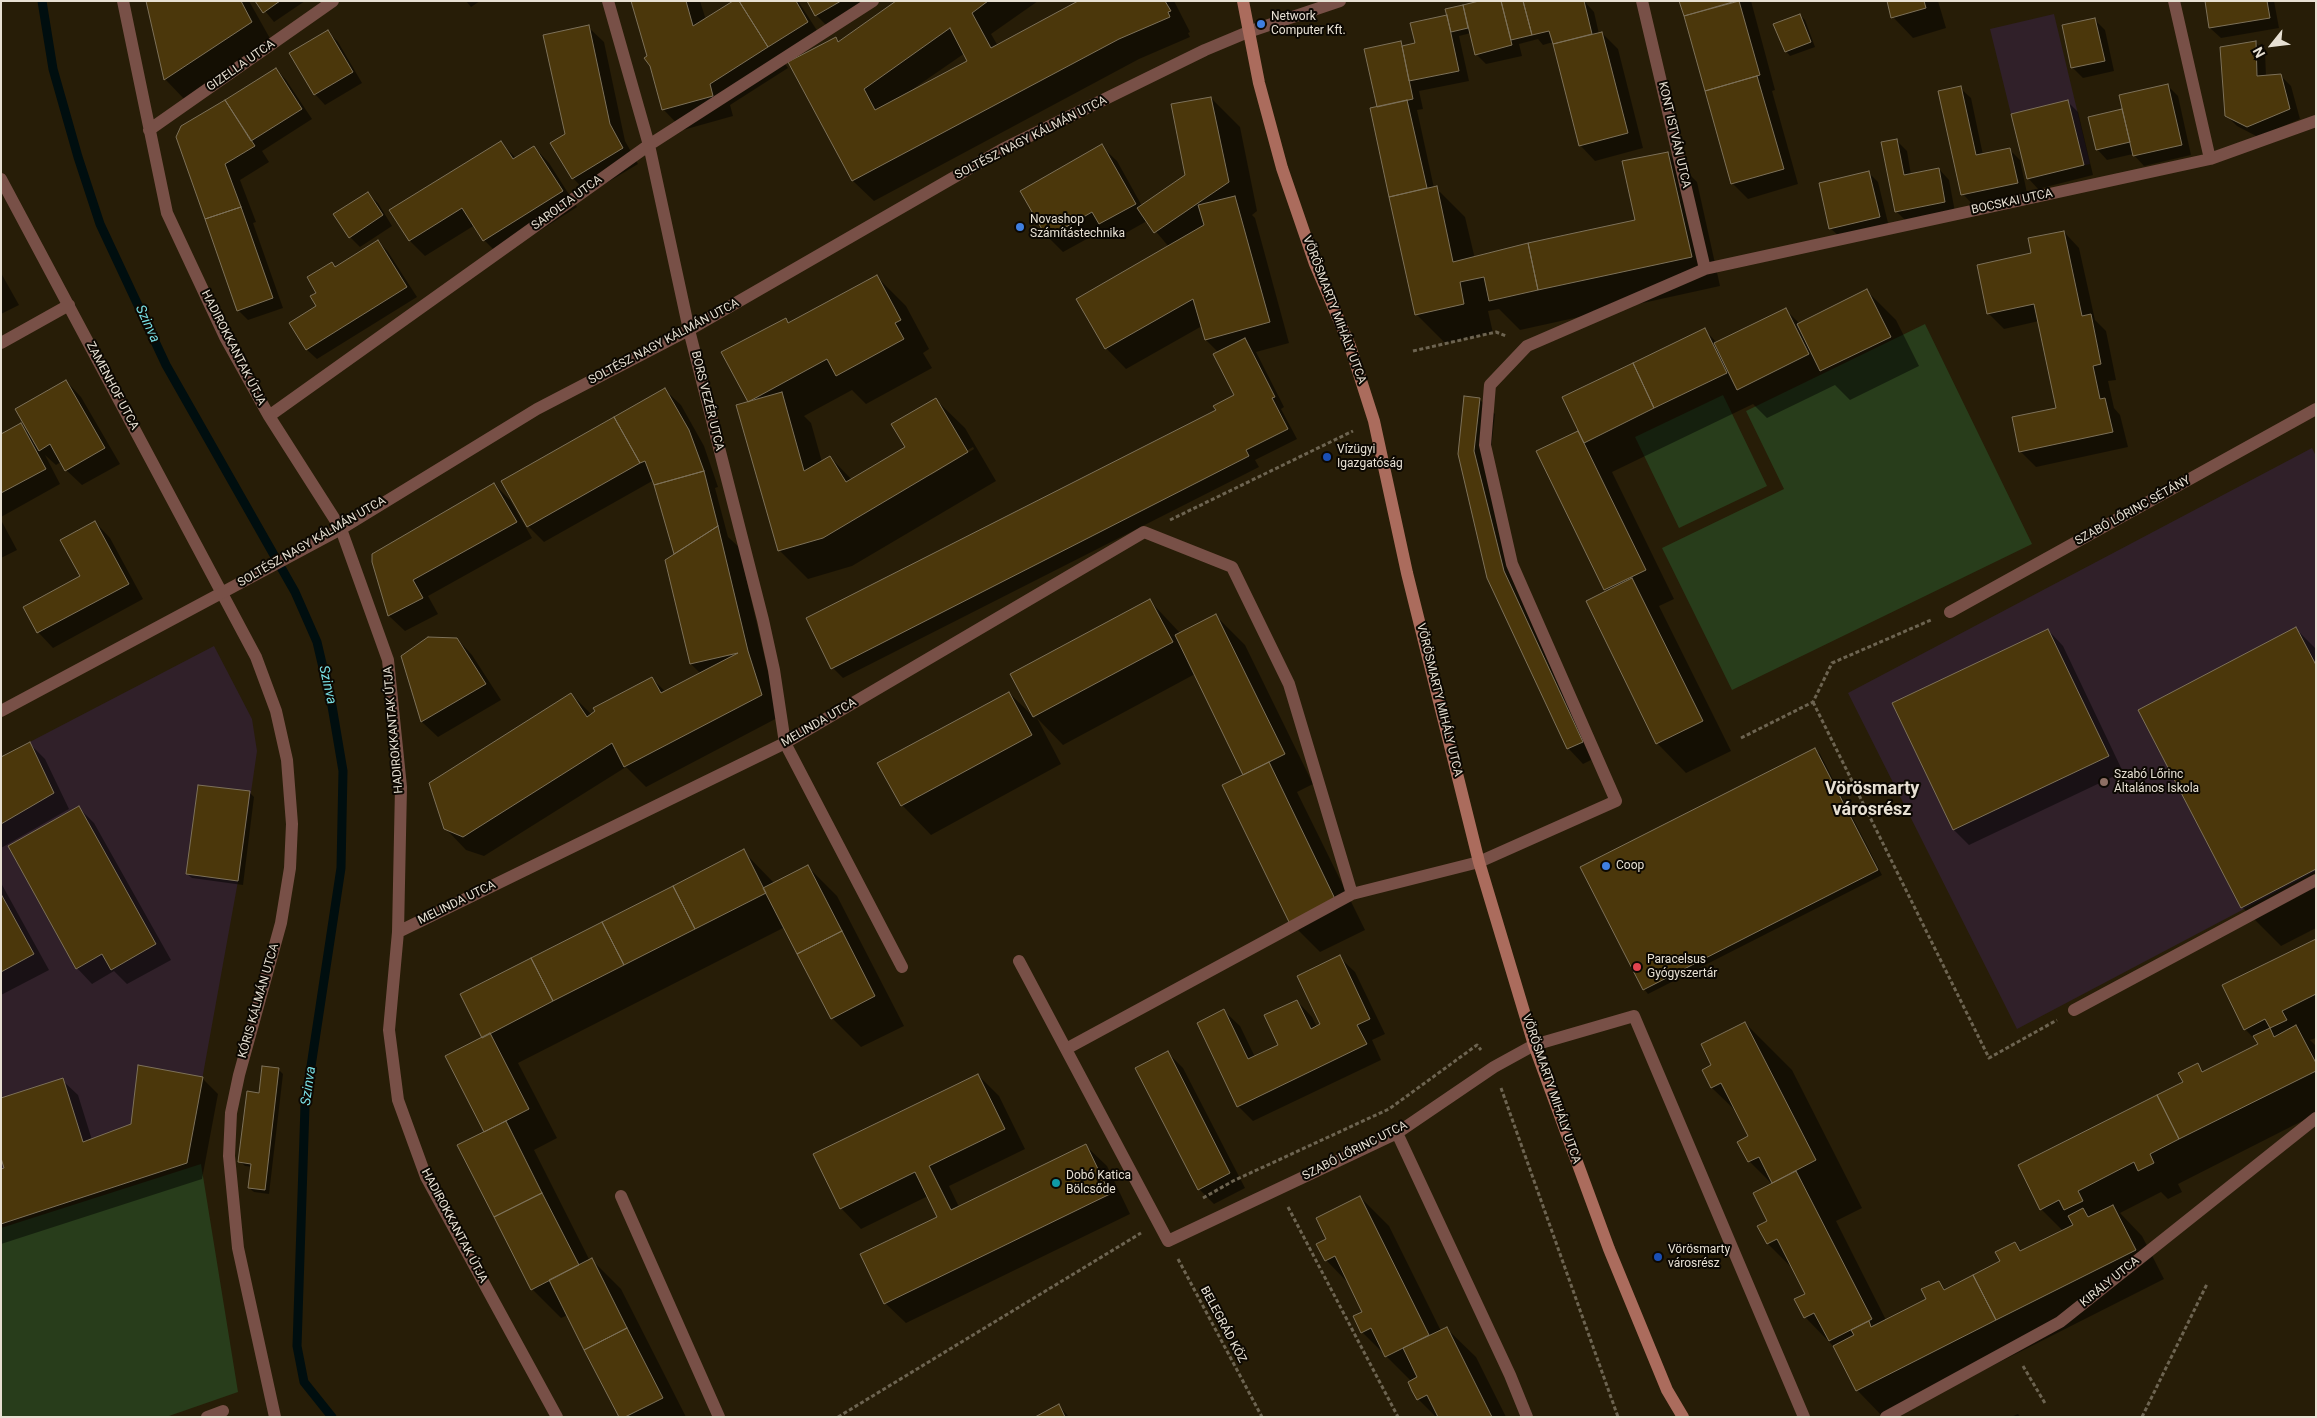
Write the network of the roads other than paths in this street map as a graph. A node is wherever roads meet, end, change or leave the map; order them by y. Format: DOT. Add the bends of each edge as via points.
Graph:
graph roads {
  1 [pos="123,1"];
  2 [pos="333,1"];
  3 [pos="608,1"];
  4 [pos="873,1"];
  5 [pos="1243,1"];
  6 [pos="1340,1"];
  7 [pos="1642,1"];
  8 [pos="2174,1"];
  9 [pos="1248,32"];
  10 [pos="2316,121"];
  11 [pos="149,130"];
  12 [pos="649,145"];
  13 [pos="2210,159"];
  14 [pos="1,179"];
  15 [pos="1705,269"];
  16 [pos="69,305"];
  17 [pos="689,330"];
  18 [pos="1,342"];
  19 [pos="2316,409"];
  20 [pos="269,416"];
  21 [pos="341,529"];
  22 [pos="222,594"];
  23 [pos="1950,612"];
  24 [pos="1,711"];
  25 [pos="785,743"];
  26 [pos="1479,862"];
  27 [pos="2316,880"];
  28 [pos="1352,894"];
  29 [pos="398,932"];
  30 [pos="1019,961"];
  31 [pos="902,966"];
  32 [pos="2074,1010"];
  33 [pos="1534,1045"];
  34 [pos="1066,1049"];
  35 [pos="2316,1118"];
  36 [pos="1397,1132"];
  37 [pos="621,1196"];
  38 [pos="1667,1390"];
  39 [pos="223,1411"];
  40 [pos="207,1417"];
  41 [pos="275,1417"];
  42 [pos="557,1417"];
  43 [pos="719,1417"];
  44 [pos="1526,1417"];
  45 [pos="1672,1417"];
  46 [pos="1683,1417"];
  47 [pos="1804,1417"];
  48 [pos="1886,1417"];
  1 -- 11 [label="street, HADIROKKANTAK ÚTJA"];
  2 -- 11 [label="street, GIZELLA UTCA"];
  3 -- 12 [label="street, BORS VEZÉR UTCA"];
  4 -- 12 [label="street, SAROLTA UTCA"];
  5 -- 9 [label="main road, VÖRÖSMARTY MIHÁLY UTCA"];
  6 -- 9 [label="street, SOLTÉSZ NAGY KÁLMÁN UTCA"];
  7 -- 15 [label="street, KONT ISTVÁN UTCA"];
  8 -- 13 [label="street"];
  9 -- 17 [label="street, SOLTÉSZ NAGY KÁLMÁN UTCA" via="1003,149"];
  9 -- 26 [label="main road, VÖRÖSMARTY MIHÁLY UTCA" via="1282,168 1315,264 1350,346 1374,421 1407,573"];
  10 -- 13 [label="street, BOCSKAI UTCA"];
  11 -- 20 [label="street, HADIROKKANTAK ÚTJA" via="167,213 225,336"];
  12 -- 17 [label="street, BORS VEZÉR UTCA"];
  12 -- 20 [label="street, SAROLTA UTCA"];
  13 -- 15 [label="street, BOCSKAI UTCA"];
  14 -- 16 [label="street, ZAMENHOF UTCA"];
  15 -- 26 [label="street, BOCSKAI UTCA" via="1527,346 1490,385 1485,445 1512,564 1616,801"];
  16 -- 18 [label="street"];
  16 -- 22 [label="street, ZAMENHOF UTCA"];
  17 -- 21 [label="street, SOLTÉSZ NAGY KÁLMÁN UTCA" via="537,409"];
  17 -- 25 [label="street, BORS VEZÉR UTCA" via="774,670"];
  19 -- 23 [label="street, SZABÓ LŐRINC SÉTÁNY"];
  20 -- 21 [label="street, HADIROKKANTAK ÚTJA"];
  21 -- 22 [label="street, SOLTÉSZ NAGY KÁLMÁN UTCA"];
  21 -- 29 [label="street, HADIROKKANTAK ÚTJA" via="388,660 401,787"];
  22 -- 24 [label="street, SOLTÉSZ NAGY KÁLMÁN UTCA"];
  22 -- 41 [label="street, KÓRIS KÁLMÁN UTCA" via="256,657 276,711 287,760 292,824 290,868 281,923 239,1075 231,1113 228,1156 238,1248"];
  25 -- 28 [label="street, MELINDA UTCA" via="1144,532 1232,567 1290,684"];
  25 -- 29 [label="street, MELINDA UTCA"];
  25 -- 31 [label="street, BORS VEZÉR UTCA"];
  26 -- 28 [label="street"];
  26 -- 33 [label="main road, VÖRÖSMARTY MIHÁLY UTCA"];
  27 -- 32 [label="street"];
  28 -- 34 [label="street"];
  29 -- 42 [label="street, HADIROKKANTAK ÚTJA" via="389,1030 398,1100 426,1177"];
  30 -- 34 [label="street"];
  33 -- 36 [label="street, SZABÓ LŐRINC UTCA" via="1494,1067"];
  33 -- 38 [label="main road, VÖRÖSMARTY MIHÁLY UTCA" via="1609,1250"];
  33 -- 47 [label="street, SZABÓ LŐRINC UTCA" via="1634,1016"];
  34 -- 36 [label="street, SZABÓ LŐRINC UTCA" via="1168,1240"];
  35 -- 48 [label="street, KIRÁLY UTCA" via="2060,1322"];
  36 -- 44 [label="street" via="1510,1375"];
  37 -- 43 [label="street"];
  38 -- 45 [label="main road, VÖRÖSMARTY MIHÁLY UTCA"];
  38 -- 46 [label="main road, VÖRÖSMARTY MIHÁLY UTCA"];
  39 -- 40 [label="street"];
}
